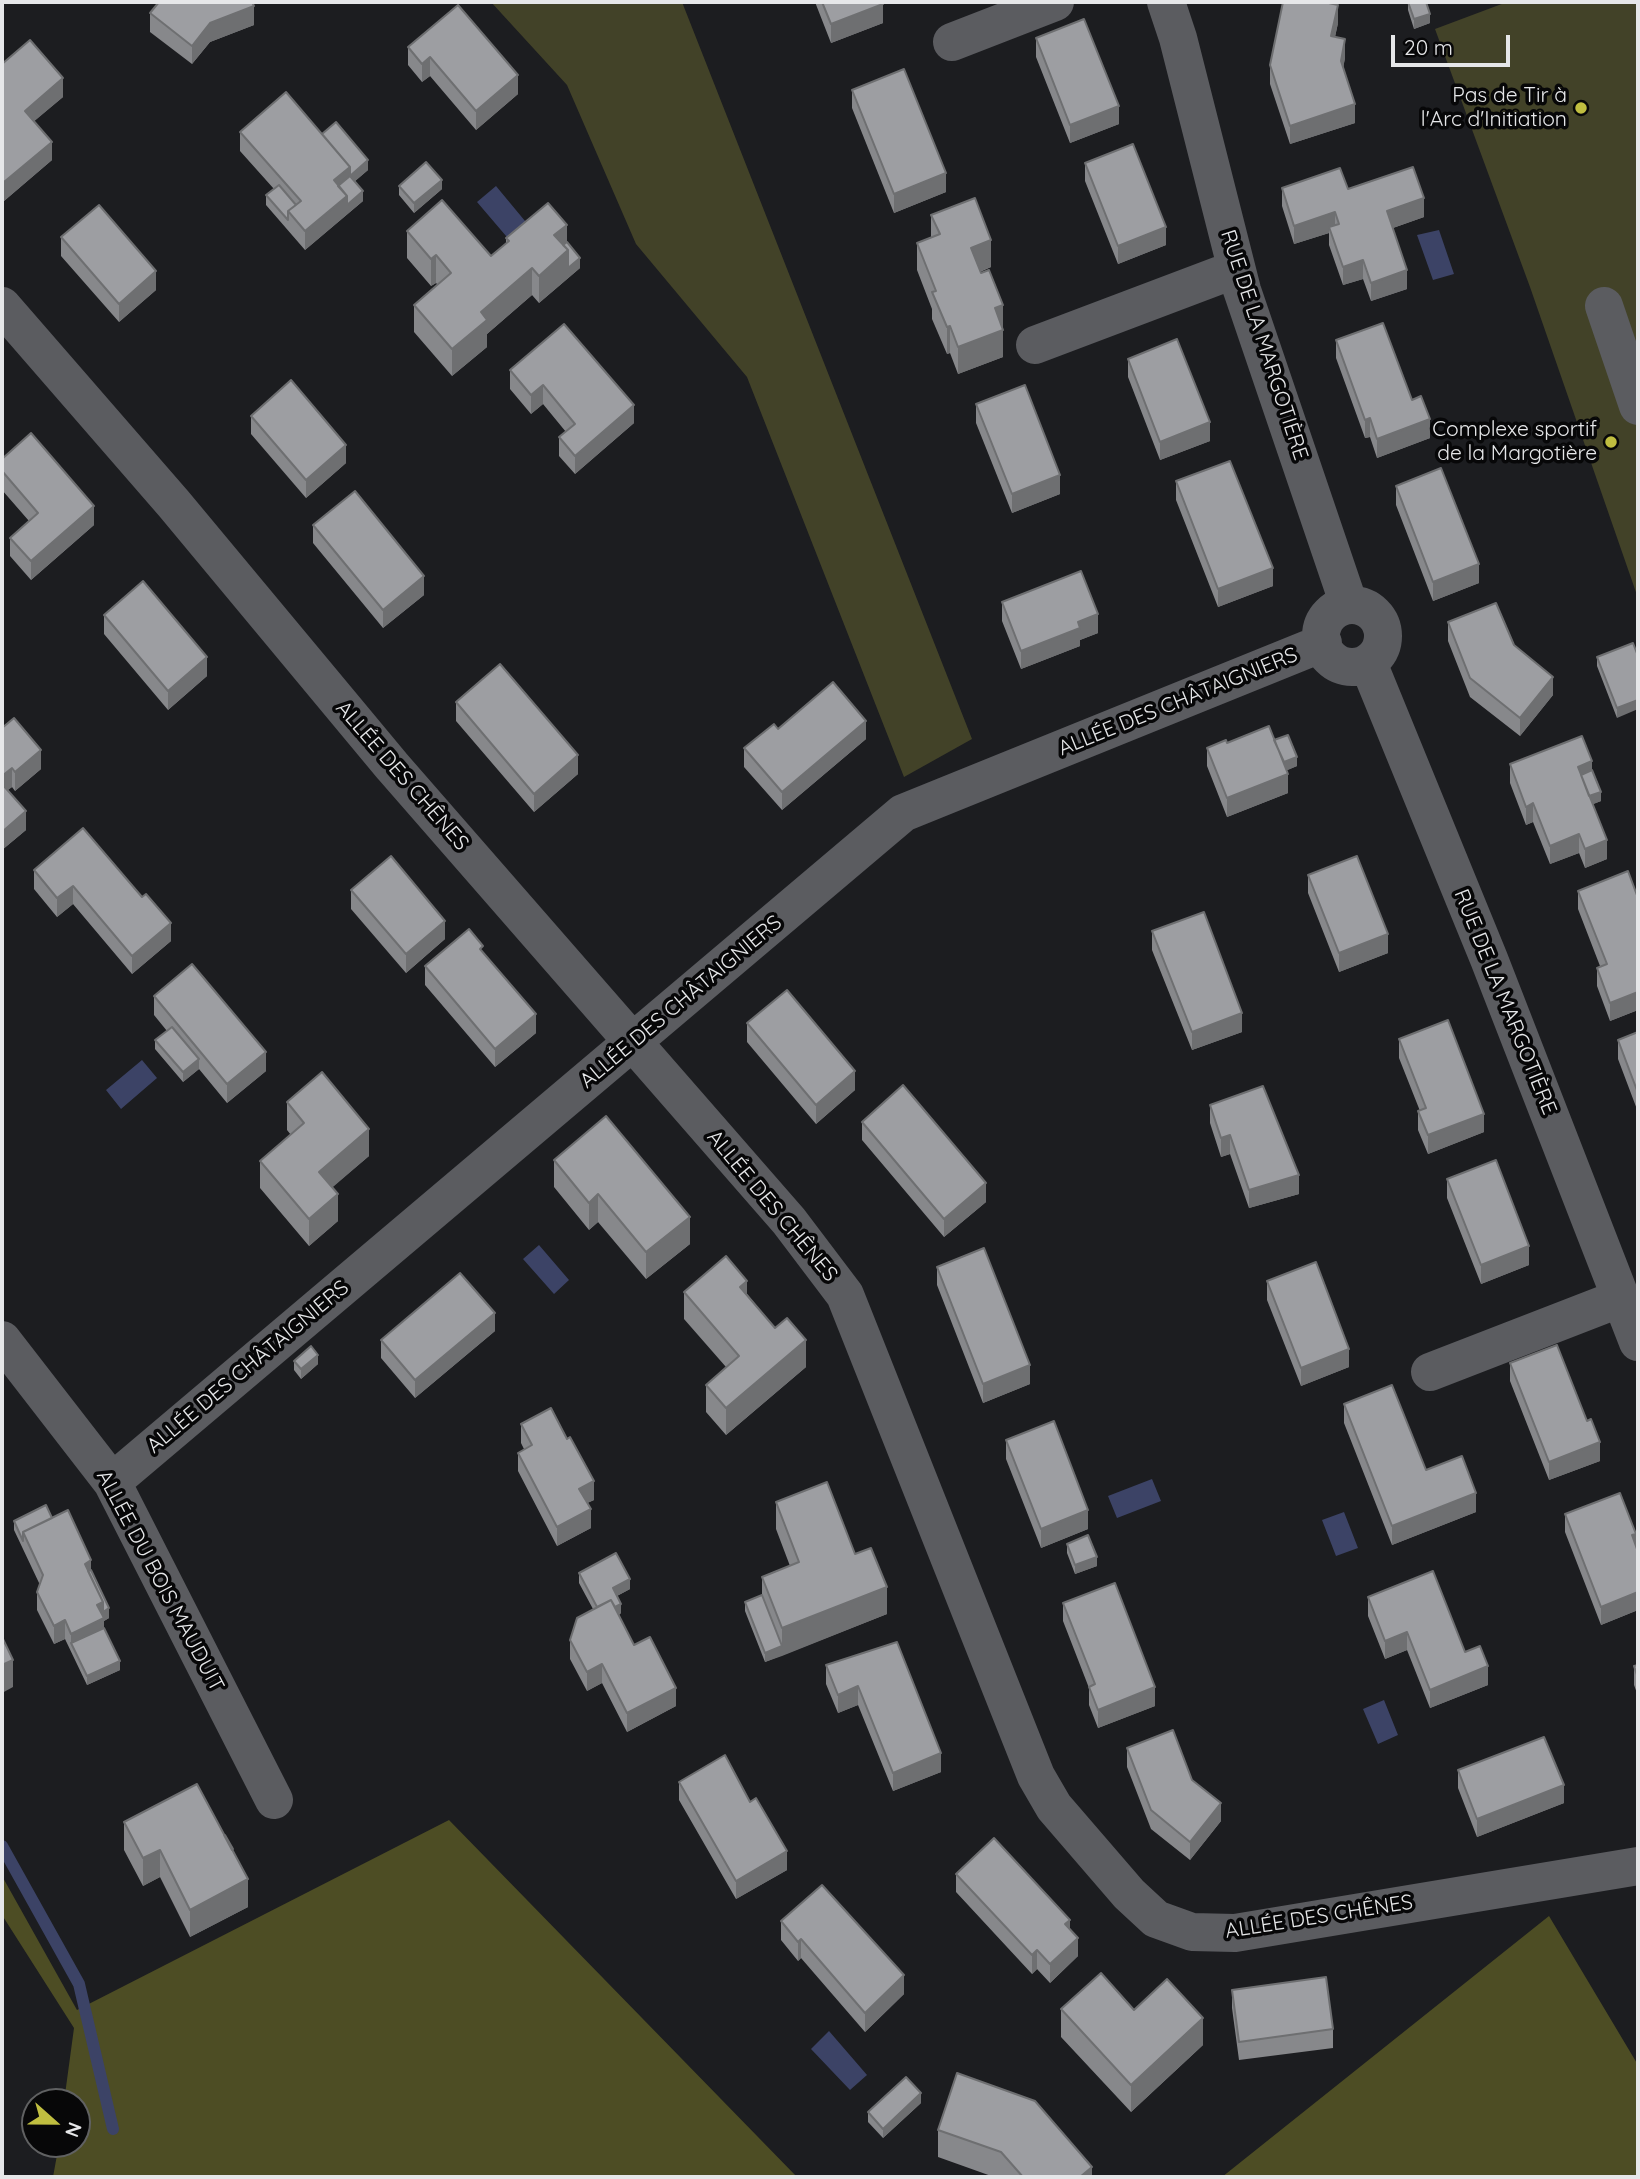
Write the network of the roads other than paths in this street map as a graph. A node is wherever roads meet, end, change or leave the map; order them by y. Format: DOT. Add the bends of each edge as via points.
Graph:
graph roads {
  1 [pos="1055,2"];
  2 [pos="1166,2"];
  3 [pos="952,41"];
  4 [pos="1237,269"];
  5 [pos="2,306"];
  6 [pos="1604,306"];
  7 [pos="1035,345"];
  8 [pos="1638,407"];
  9 [pos="1349,605"];
  10 [pos="1322,643"];
  11 [pos="1368,663"];
  12 [pos="632,1043"];
  13 [pos="1621,1298"];
  14 [pos="2,1340"];
  15 [pos="1638,1342"];
  16 [pos="1430,1371"];
  17 [pos="112,1482"];
  18 [pos="274,1800"];
  19 [pos="1638,1866"];
  1 -- 3 [label="street"];
  2 -- 4 [label="street, RUE DE LA MARGOTIÈRE"];
  4 -- 7 [label="street"];
  4 -- 9 [label="street, RUE DE LA MARGOTIÈRE"];
  5 -- 12 [label="street, ALLÉE DES CHÊNES"];
  6 -- 8 [label="street"];
  9 -- 10 [label="street" via="1326,619"];
  9 -- 11 [label="street" via="1371,611 1382,628 1380,648"];
  10 -- 11 [label="street" via="1338,663"];
  10 -- 12 [label="street, ALLÉE DES CHÂTAIGNIERS" via="903,813"];
  11 -- 13 [label="street, RUE DE LA MARGOTIÈRE"];
  12 -- 17 [label="street, ALLÉE DES CHÂTAIGNIERS"];
  12 -- 19 [label="street, ALLÉE DES CHÊNES" via="789,1221 845,1295 1036,1776 1054,1807 1156,1919 1192,1932 1235,1933"];
  13 -- 15 [label="street, RUE DE LA MARGOTIÈRE"];
  13 -- 16 [label="street"];
  14 -- 17 [label="street, ALLÉE DU BOIS MAUDUIT"];
  17 -- 18 [label="street, ALLÉE DU BOIS MAUDUIT"];
}
